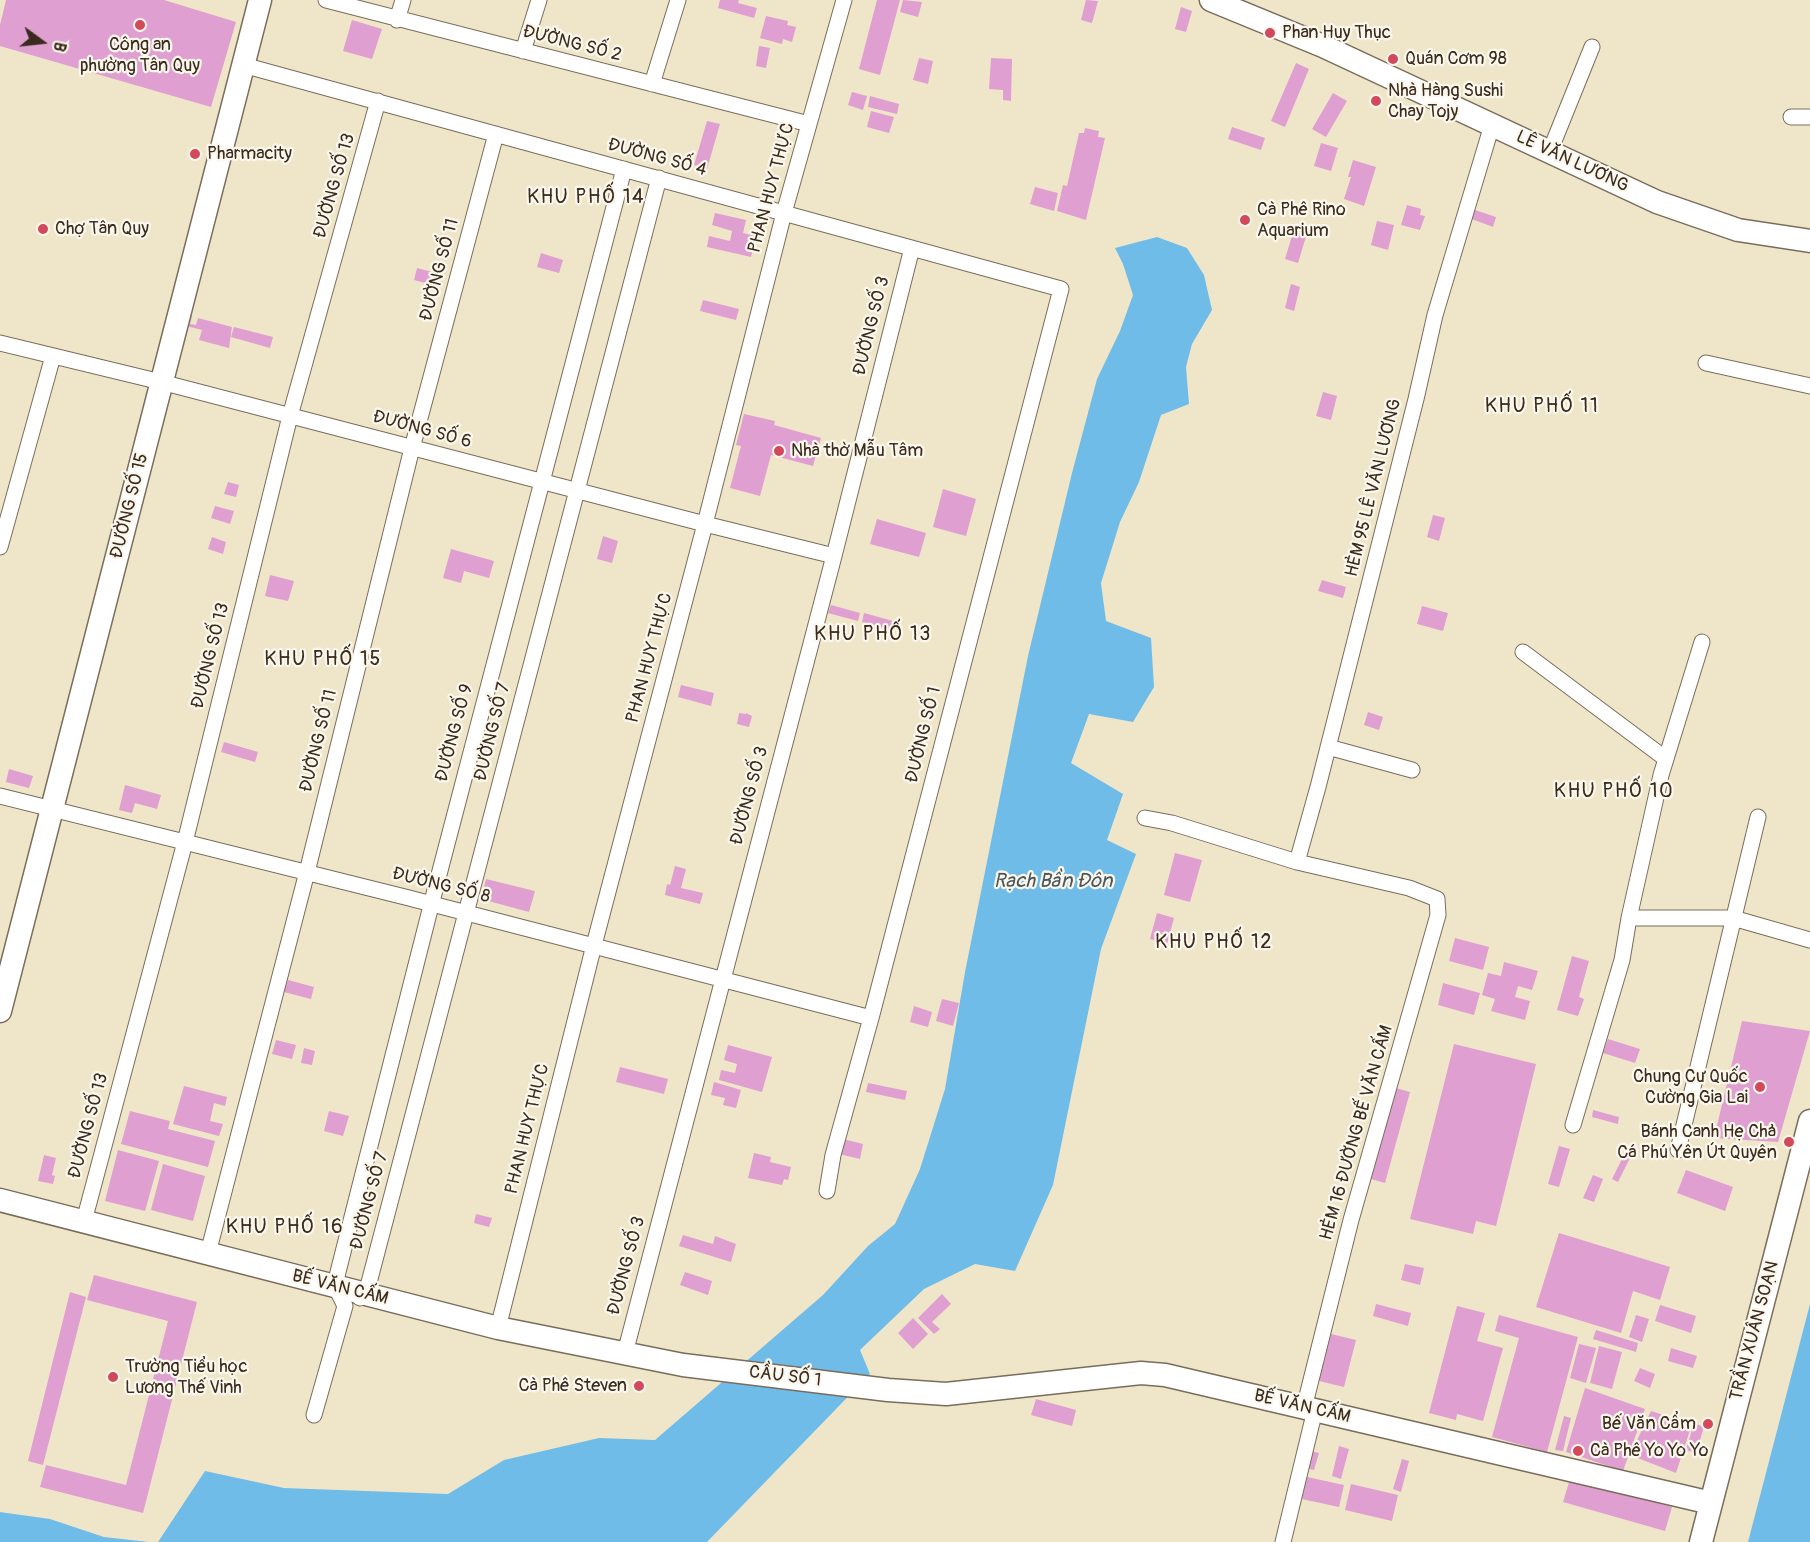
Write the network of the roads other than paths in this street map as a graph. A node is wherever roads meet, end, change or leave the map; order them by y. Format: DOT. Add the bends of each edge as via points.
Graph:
graph roads {
  1 [pos="260,0"];
  2 [pos="326,0"];
  3 [pos="403,0"];
  4 [pos="539,0"];
  5 [pos="678,0"];
  6 [pos="844,0"];
  7 [pos="1210,0"];
  8 [pos="397,20"];
  9 [pos="1592,46"];
  10 [pos="523,51"];
  11 [pos="243,65"];
  12 [pos="652,84"];
  13 [pos="378,101"];
  14 [pos="1791,117"];
  15 [pos="1810,117"];
  16 [pos="809,124"];
  17 [pos="1492,125"];
  18 [pos="496,134"];
  19 [pos="1550,151"];
  20 [pos="624,169"];
  21 [pos="659,178"];
  22 [pos="784,213"];
  23 [pos="1810,241"];
  24 [pos="912,248"];
  25 [pos="1061,289"];
  26 [pos="0,343"];
  27 [pos="53,356"];
  28 [pos="1706,363"];
  29 [pos="162,382"];
  30 [pos="1810,386"];
  31 [pos="291,416"];
  32 [pos="412,448"];
  33 [pos="541,481"];
  34 [pos="575,490"];
  35 [pos="705,524"];
  36 [pos="0,547"];
  37 [pos="834,556"];
  38 [pos="1702,642"];
  39 [pos="1523,652"];
  40 [pos="1328,747"];
  41 [pos="1666,759"];
  42 [pos="1412,770"];
  43 [pos="0,796"];
  44 [pos="52,810"];
  45 [pos="1758,817"];
  46 [pos="1145,818"];
  47 [pos="185,842"];
  48 [pos="1297,862"];
  49 [pos="307,872"];
  50 [pos="432,903"];
  51 [pos="467,913"];
  52 [pos="1629,918"];
  53 [pos="1732,918"];
  54 [pos="1810,940"];
  55 [pos="594,945"];
  56 [pos="722,978"];
  57 [pos="0,1011"];
  58 [pos="871,1017"];
  59 [pos="1810,1121"];
  60 [pos="1573,1125"];
  61 [pos="1678,1150"];
  62 [pos="827,1191"];
  63 [pos="0,1200"];
  64 [pos="84,1221"];
  65 [pos="208,1253"];
  66 [pos="366,1294"];
  67 [pos="340,1296"];
  68 [pos="498,1328"];
  69 [pos="625,1353"];
  70 [pos="683,1365"];
  71 [pos="888,1390"];
  72 [pos="1310,1409"];
  73 [pos="314,1415"];
  74 [pos="1711,1503"];
  75 [pos="1283,1542"];
  76 [pos="1701,1542"];
  1 -- 11 [label="street, ĐƯỜNG SỐ 15"];
  2 -- 8 [label="street, ĐƯỜNG SỐ 2"];
  3 -- 8 [label="street"];
  4 -- 10 [label="street"];
  5 -- 12 [label="street"];
  6 -- 16 [label="street, PHAN HUY THỰC"];
  7 -- 17 [label="street, LÊ VĂN LƯƠNG" via="1323,46"];
  8 -- 10 [label="street, ĐƯỜNG SỐ 2"];
  9 -- 19 [label="street"];
  10 -- 12 [label="street, ĐƯỜNG SỐ 2"];
  11 -- 13 [label="street, ĐƯỜNG SỐ 4"];
  11 -- 29 [label="street, ĐƯỜNG SỐ 15"];
  12 -- 16 [label="street, ĐƯỜNG SỐ 2"];
  13 -- 18 [label="street, ĐƯỜNG SỐ 4"];
  13 -- 31 [label="street, ĐƯỜNG SỐ 13"];
  14 -- 15 [label="street"];
  16 -- 22 [label="street, PHAN HUY THỰC"];
  17 -- 19 [label="street, LÊ VĂN LƯƠNG"];
  17 -- 40 [label="street, HẺM 95 LÊ VĂN LƯƠNG" via="1435,315"];
  18 -- 20 [label="street, ĐƯỜNG SỐ 4"];
  18 -- 32 [label="street, ĐƯỜNG SỐ 11"];
  19 -- 23 [label="street, LÊ VĂN LƯƠNG" via="1676,209 1738,230"];
  20 -- 21 [label="street, ĐƯỜNG SỐ 4"];
  20 -- 33 [label="street, ĐƯỜNG SỐ 9"];
  21 -- 22 [label="street, ĐƯỜNG SỐ 4"];
  21 -- 34 [label="street, ĐƯỜNG SỐ 7"];
  22 -- 24 [label="street, ĐƯỜNG SỐ 4"];
  22 -- 35 [label="street, PHAN HUY THỰC"];
  24 -- 25 [label="street, ĐƯỜNG SỐ 4"];
  24 -- 37 [label="street, ĐƯỜNG SỐ 3"];
  25 -- 58 [label="street, ĐƯỜNG SỐ 1"];
  26 -- 27 [label="street, ĐƯỜNG SỐ 6"];
  27 -- 29 [label="street, ĐƯỜNG SỐ 6"];
  27 -- 36 [label="street"];
  28 -- 30 [label="street"];
  29 -- 31 [label="street, ĐƯỜNG SỐ 6"];
  29 -- 44 [label="street, ĐƯỜNG SỐ 15"];
  31 -- 32 [label="street, ĐƯỜNG SỐ 6"];
  31 -- 47 [label="street, ĐƯỜNG SỐ 13"];
  32 -- 33 [label="street, ĐƯỜNG SỐ 6"];
  32 -- 49 [label="street, ĐƯỜNG SỐ 11"];
  33 -- 34 [label="street, ĐƯỜNG SỐ 6"];
  33 -- 50 [label="street, ĐƯỜNG SỐ 9"];
  34 -- 35 [label="street, ĐƯỜNG SỐ 6"];
  34 -- 51 [label="street, ĐƯỜNG SỐ 7"];
  35 -- 37 [label="street, ĐƯỜNG SỐ 6"];
  35 -- 55 [label="street, PHAN HUY THỰC"];
  37 -- 56 [label="street, ĐƯỜNG SỐ 3"];
  38 -- 41 [label="street"];
  39 -- 41 [label="street"];
  40 -- 42 [label="street"];
  40 -- 48 [label="street, HẺM 95 LÊ VĂN LƯƠNG"];
  41 -- 52 [label="street"];
  43 -- 44 [label="street, ĐƯỜNG SỐ 8"];
  44 -- 47 [label="street, ĐƯỜNG SỐ 8"];
  44 -- 57 [label="street, ĐƯỜNG SỐ 15"];
  45 -- 53 [label="street"];
  46 -- 48 [label="street"];
  47 -- 49 [label="street, ĐƯỜNG SỐ 8"];
  47 -- 64 [label="street, ĐƯỜNG SỐ 13"];
  48 -- 72 [label="street, HẺM 16 ĐƯỜNG BẾ VĂN CẤM" via="1409,888 1437,899 1438,915 1352,1220"];
  49 -- 50 [label="street, ĐƯỜNG SỐ 8"];
  49 -- 65 [label="street, ĐƯỜNG SỐ 11"];
  50 -- 51 [label="street, ĐƯỜNG SỐ 8"];
  50 -- 67 [label="street, ĐƯỜNG SỐ 9"];
  51 -- 55 [label="street, ĐƯỜNG SỐ 8"];
  51 -- 66 [label="street, ĐƯỜNG SỐ 7"];
  52 -- 53 [label="street"];
  52 -- 60 [label="street" via="1622,960"];
  53 -- 54 [label="street"];
  53 -- 61 [label="street"];
  55 -- 56 [label="street, ĐƯỜNG SỐ 8"];
  55 -- 68 [label="street, PHAN HUY THỰC"];
  56 -- 58 [label="street, ĐƯỜNG SỐ 8"];
  56 -- 69 [label="street, ĐƯỜNG SỐ 3"];
  58 -- 62 [label="street, ĐƯỜNG SỐ 1" via="833,1155"];
  59 -- 74 [label="street, TRẦN XUÂN SOẠN"];
  63 -- 64 [label="street, BẾ VĂN CẤM"];
  64 -- 65 [label="street, BẾ VĂN CẤM"];
  65 -- 67 [label="street, BẾ VĂN CẤM"];
  66 -- 67 [label="street, BẾ VĂN CẤM"];
  66 -- 68 [label="street, BẾ VĂN CẤM"];
  67 -- 73 [label="street, ĐƯỜNG SỐ 9"];
  68 -- 69 [label="street, BẾ VĂN CẤM"];
  69 -- 70 [label="street, BẾ VĂN CẤM"];
  70 -- 71 [label="street, CẦU SỐ 1"];
  71 -- 72 [label="street, BẾ VĂN CẤM" via="946,1394 1141,1373 1165,1375"];
  72 -- 74 [label="street, BẾ VĂN CẤM"];
  72 -- 75 [label="street"];
  74 -- 76 [label="street, TRẦN XUÂN SOẠN"];
}
